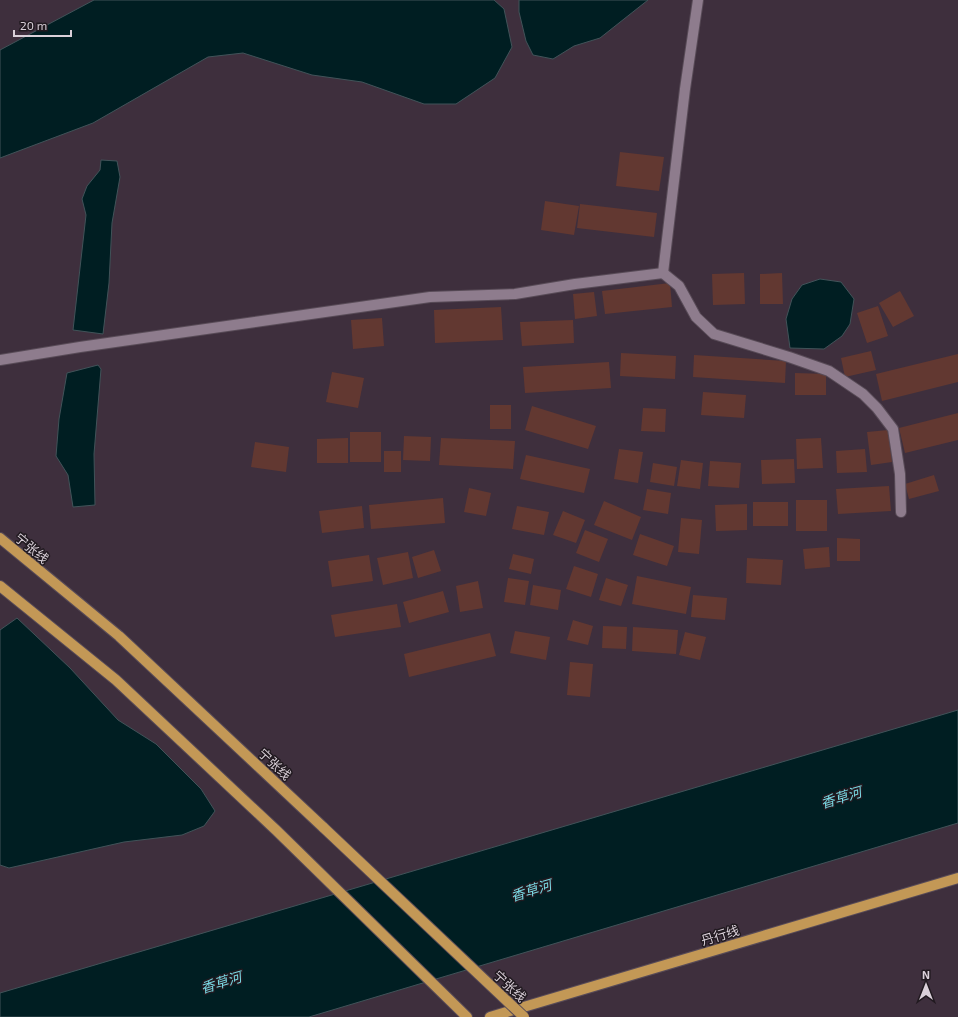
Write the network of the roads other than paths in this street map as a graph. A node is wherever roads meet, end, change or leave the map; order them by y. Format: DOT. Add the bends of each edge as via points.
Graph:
graph roads {
  1 [pos="698,0"];
  2 [pos="663,273"];
  3 [pos="0,360"];
  4 [pos="901,512"];
  5 [pos="0,538"];
  6 [pos="0,586"];
  7 [pos="958,878"];
  8 [pos="467,1017"];
  9 [pos="490,1017"];
  10 [pos="524,1017"];
  1 -- 2 [label="street"];
  2 -- 3 [label="street" via="515,294 430,296"];
  2 -- 4 [label="street" via="679,286 696,317 714,334 829,371 863,394 877,408 893,429 900,474"];
  5 -- 10 [label="main road, 宁张线, bridge" via="119,636"];
  6 -- 8 [label="main road" via="116,680 277,831"];
  7 -- 9 [label="main road, 丹行线"];
}
